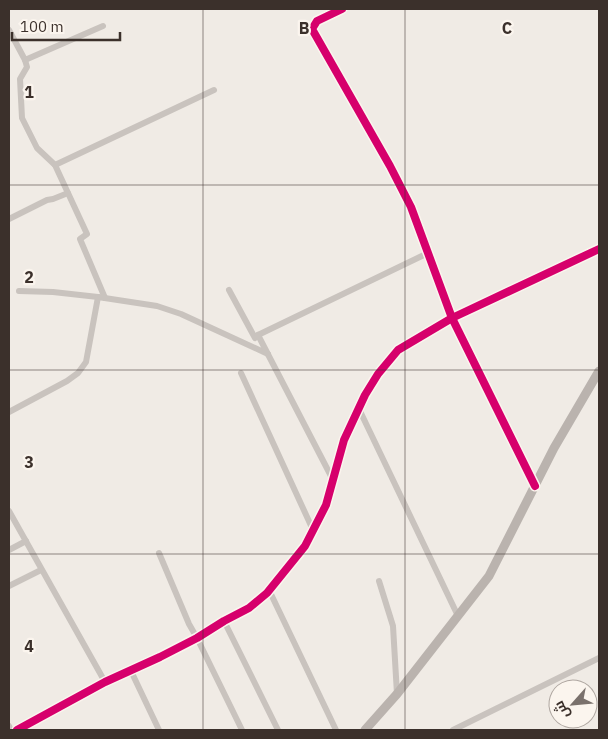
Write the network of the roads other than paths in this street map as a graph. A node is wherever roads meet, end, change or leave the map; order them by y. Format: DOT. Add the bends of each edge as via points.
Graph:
graph roads {
  1 [pos="342,9"];
  2 [pos="103,26"];
  3 [pos="9,30"];
  4 [pos="25,60"];
  5 [pos="214,90"];
  6 [pos="55,166"];
  7 [pos="68,193"];
  8 [pos="9,219"];
  9 [pos="599,249"];
  10 [pos="428,253"];
  11 [pos="229,290"];
  12 [pos="19,291"];
  13 [pos="98,297"];
  14 [pos="105,298"];
  15 [pos="452,318"];
  16 [pos="258,336"];
  17 [pos="268,354"];
  18 [pos="599,371"];
  19 [pos="241,373"];
  20 [pos="358,409"];
  21 [pos="9,412"];
  22 [pos="332,478"];
  23 [pos="534,486"];
  24 [pos="9,511"];
  25 [pos="313,530"];
  26 [pos="26,541"];
  27 [pos="9,550"];
  28 [pos="159,553"];
  29 [pos="42,570"];
  30 [pos="379,581"];
  31 [pos="9,586"];
  32 [pos="269,590"];
  33 [pos="458,616"];
  34 [pos="224,621"];
  35 [pos="198,638"];
  36 [pos="599,658"];
  37 [pos="131,671"];
  38 [pos="104,682"];
  39 [pos="397,694"];
  40 [pos="9,726"];
  41 [pos="11,730"];
  42 [pos="18,730"];
  43 [pos="159,730"];
  44 [pos="240,730"];
  45 [pos="278,730"];
  46 [pos="336,730"];
  47 [pos="365,730"];
  48 [pos="453,730"];
  1 -- 10 [label="street" via="317,21 312,29 411,207"];
  2 -- 4 [label="street"];
  3 -- 4 [label="street"];
  4 -- 6 [label="street" via="27,67 20,79 22,118 37,148"];
  5 -- 6 [label="street"];
  6 -- 7 [label="street"];
  7 -- 8 [label="street"];
  7 -- 14 [label="street" via="87,234 80,239"];
  9 -- 15 [label="street"];
  10 -- 15 [label="street"];
  10 -- 16 [label="street"];
  11 -- 16 [label="street" via="255,338"];
  12 -- 13 [label="street"];
  13 -- 14 [label="street"];
  13 -- 21 [label="street" via="86,362 78,373"];
  14 -- 17 [label="street" via="157,306 181,314"];
  15 -- 20 [label="street" via="398,350 378,374"];
  15 -- 23 [label="street"];
  16 -- 17 [label="street"];
  17 -- 22 [label="street"];
  18 -- 23 [label="street"];
  19 -- 25 [label="street"];
  20 -- 22 [label="street"];
  20 -- 33 [label="street"];
  22 -- 25 [label="street" via="326,505"];
  23 -- 33 [label="street" via="489,576"];
  24 -- 26 [label="street"];
  25 -- 32 [label="street" via="305,546"];
  26 -- 27 [label="street"];
  26 -- 29 [label="street"];
  28 -- 35 [label="street"];
  29 -- 31 [label="street"];
  29 -- 38 [label="street"];
  30 -- 39 [label="street" via="392,626"];
  32 -- 34 [label="street" via="249,608"];
  32 -- 46 [label="street"];
  33 -- 39 [label="street"];
  34 -- 35 [label="street"];
  34 -- 45 [label="street"];
  35 -- 37 [label="street"];
  35 -- 44 [label="street"];
  36 -- 48 [label="street"];
  37 -- 38 [label="street"];
  37 -- 43 [label="street"];
  38 -- 42 [label="street"];
  39 -- 47 [label="street"];
  40 -- 41 [label="street"];
}
